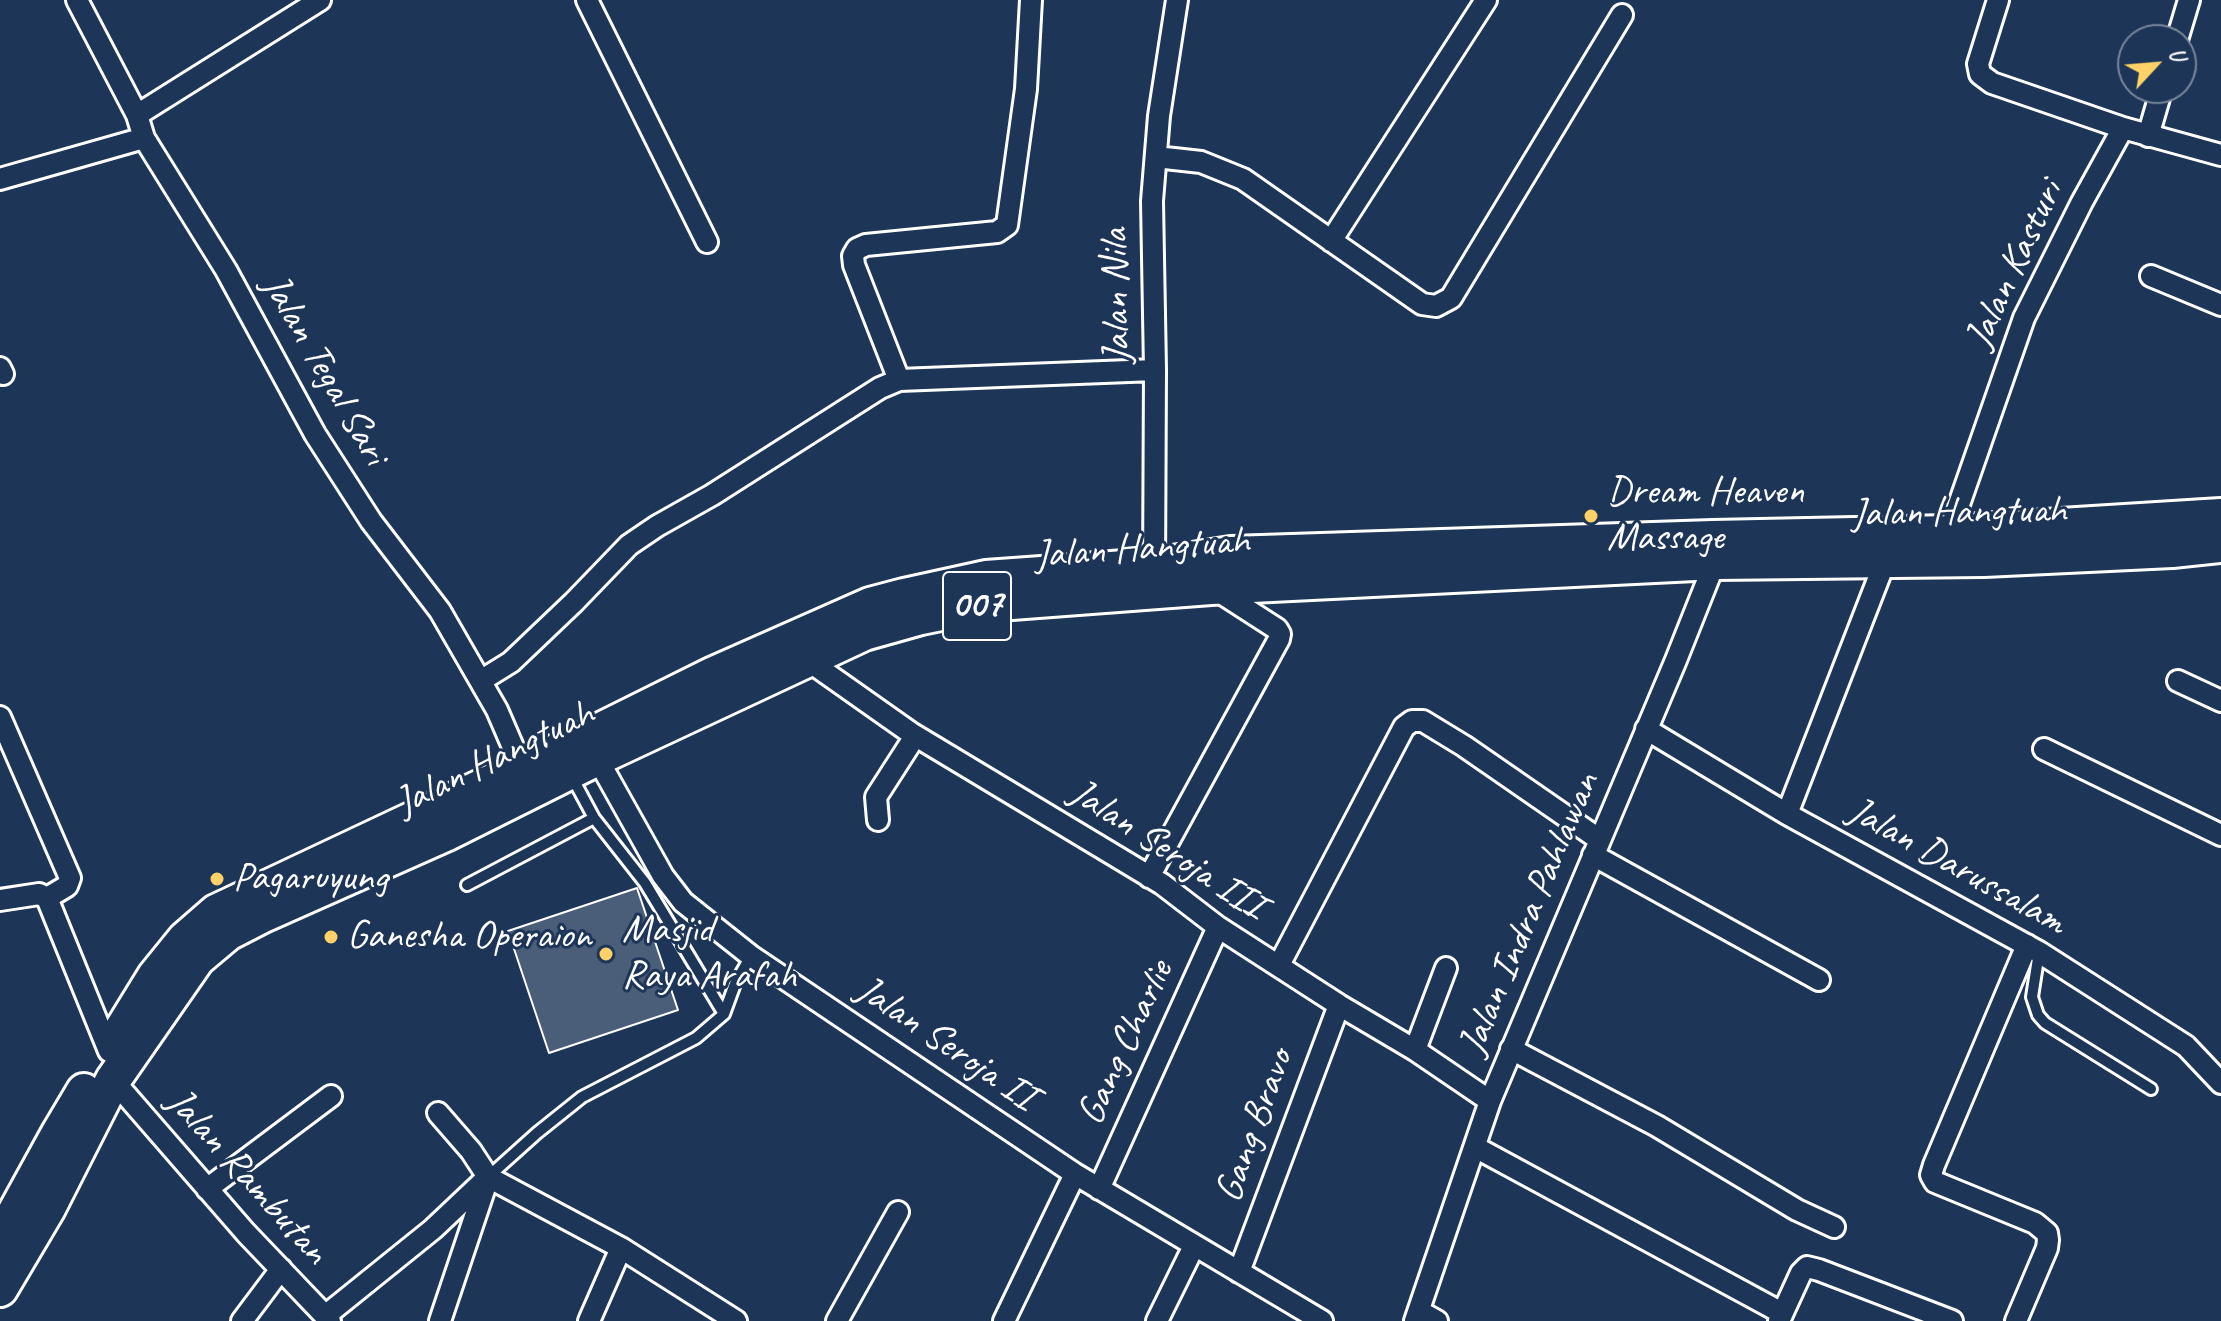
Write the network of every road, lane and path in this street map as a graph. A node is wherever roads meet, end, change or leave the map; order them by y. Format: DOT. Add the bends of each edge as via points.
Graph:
graph roads {
  1 [pos="77,0"];
  2 [pos="320,0"];
  3 [pos="587,0"];
  4 [pos="1031,0"];
  5 [pos="1177,0"];
  6 [pos="1486,0"];
  7 [pos="1998,0"];
  8 [pos="2189,0"];
  9 [pos="292,8"];
  10 [pos="1622,15"];
  11 [pos="2182,24"];
  12 [pos="2157,104"];
  13 [pos="137,115"];
  14 [pos="2123,128"];
  15 [pos="2148,136"];
  16 [pos="144,138"];
  17 [pos="2221,155"];
  18 [pos="1156,157"];
  19 [pos="0,179"];
  20 [pos="1331,241"];
  21 [pos="707,242"];
  22 [pos="2151,276"];
  23 [pos="2221,305"];
  24 [pos="1155,370"];
  25 [pos="899,380"];
  26 [pos="2221,516"];
  27 [pos="1949,533"];
  28 [pos="2221,545"];
  29 [pos="1714,550"];
  30 [pos="1886,559"];
  31 [pos="1154,579"];
  32 [pos="1211,587"];
  33 [pos="806,659"];
  34 [pos="482,680"];
  35 [pos="2178,681"];
  36 [pos="719,686"];
  37 [pos="2221,701"];
  38 [pos="0,717"];
  39 [pos="1646,729"];
  40 [pos="911,733"];
  41 [pos="2044,749"];
  42 [pos="583,765"];
  43 [pos="522,768"];
  44 [pos="1787,814"];
  45 [pos="594,818"];
  46 [pos="878,820"];
  47 [pos="2221,835"];
  48 [pos="1596,847"];
  49 [pos="1149,877"];
  50 [pos="467,885"];
  51 [pos="47,898"];
  52 [pos="0,900"];
  53 [pos="1218,927"];
  54 [pos="2033,948"];
  55 [pos="751,956"];
  56 [pos="1279,965"];
  57 [pos="1446,968"];
  58 [pos="1819,980"];
  59 [pos="1339,1005"];
  60 [pos="724,1014"];
  61 [pos="1511,1049"];
  62 [pos="1415,1050"];
  63 [pos="111,1066"];
  64 [pos="2221,1083"];
  65 [pos="2151,1089"];
  66 [pos="331,1096"];
  67 [pos="1490,1101"];
  68 [pos="438,1113"];
  69 [pos="1475,1147"];
  70 [pos="1075,1174"];
  71 [pos="488,1177"];
  72 [pos="207,1189"];
  73 [pos="1099,1189"];
  74 [pos="37,1200"];
  75 [pos="898,1212"];
  76 [pos="1834,1227"];
  77 [pos="0,1240"];
  78 [pos="1194,1246"];
  79 [pos="621,1248"];
  80 [pos="281,1269"];
  81 [pos="1239,1272"];
  82 [pos="0,1289"];
  83 [pos="1296,1314"];
  84 [pos="1781,1317"];
  85 [pos="1424,1318"];
  86 [pos="327,1319"];
  87 [pos="242,1321"];
  88 [pos="440,1321"];
  89 [pos="589,1321"];
  90 [pos="736,1321"];
  91 [pos="837,1321"];
  92 [pos="1004,1321"];
  93 [pos="1157,1321"];
  94 [pos="1322,1321"];
  95 [pos="1952,1321"];
  96 [pos="2016,1321"];
  1 -- 13 [label="street, Jalan Tegal Sari"];
  2 -- 9 [label="street"];
  3 -- 21 [label="street"];
  4 -- 25 [label="street" via="1026,89 1007,225 997,232 866,245 853,256"];
  5 -- 18 [label="street, Jalan Nila"];
  6 -- 20 [label="street"];
  7 -- 14 [label="street" via="1978,64 1980,74 1992,83"];
  8 -- 11 [label="street"];
  9 -- 13 [label="street"];
  10 -- 20 [label="street" via="1451,298 1436,306 1422,304"];
  12 -- 15 [label="street"];
  13 -- 16 [label="street, Jalan Tegal Sari"];
  14 -- 15 [label="street"];
  14 -- 27 [label="street, Jalan Kasturi" via="2024,318"];
  15 -- 17 [label="street"];
  16 -- 19 [label="street"];
  16 -- 34 [label="street, Jalan Tegal Sari" via="226,270 323,446 371,521 440,611"];
  18 -- 20 [label="street" via="1201,162 1243,179"];
  18 -- 24 [label="street, Jalan Nila"];
  22 -- 23 [label="street"];
  24 -- 25 [label="street"];
  24 -- 31 [label="street, Jalan Nila"];
  25 -- 34 [label="street" via="629,545 511,662"];
  26 -- 27 [label="highway, Jalan Hangtuah / 007"];
  27 -- 29 [label="highway, Jalan Hangtuah / 007"];
  28 -- 30 [label="highway, Jalan Hangtuah / 007" via="1984,559"];
  29 -- 30 [label="highway, Jalan Hangtuah / 007"];
  29 -- 31 [label="highway, Jalan Hangtuah / 007" via="1231,554"];
  29 -- 32 [label="highway, Jalan Hangtuah / 007"];
  29 -- 39 [label="street, Jalan Indra Pahlawan"];
  30 -- 44 [label="street"];
  31 -- 32 [label="highway, Jalan Hangtuah / 007"];
  31 -- 33 [label="highway, Jalan Hangtuah / 007" via="921,617 864,633"];
  31 -- 36 [label="highway, Jalan Hangtuah / 007" via="986,578 904,596 870,605"];
  32 -- 49 [label="street" via="1277,629 1279,639"];
  33 -- 36 [label="highway, Jalan Hangtuah / 007"];
  33 -- 40 [label="street, Jalan Seroja III"];
  34 -- 43 [label="street, Jalan Tegal Sari"];
  35 -- 37 [label="street"];
  36 -- 42 [label="highway, Jalan Hangtuah / 007"];
  36 -- 43 [label="highway, Jalan Hangtuah / 007"];
  38 -- 51 [label="street" via="70,878 67,886"];
  39 -- 44 [label="street, Jalan Darussalam"];
  39 -- 48 [label="street, Jalan Indra Pahlawan"];
  40 -- 46 [label="street" via="912,741 876,797"];
  40 -- 49 [label="street, Jalan Seroja III"];
  41 -- 47 [label="street"];
  42 -- 45 [label="lane"];
  42 -- 55 [label="street, Jalan Seroja II" via="683,902"];
  42 -- 63 [label="highway, Jalan Hangtuah / 007" via="228,933 197,959"];
  43 -- 63 [label="highway, Jalan Hangtuah / 007" via="216,912 155,976"];
  44 -- 54 [label="street, Jalan Darussalam"];
  45 -- 50 [label="lane"];
  45 -- 60 [label="lane" via="645,883"];
  48 -- 56 [label="street" via="1464,746 1423,721 1412,721 1404,727"];
  48 -- 58 [label="street"];
  48 -- 61 [label="street, Jalan Indra Pahlawan"];
  49 -- 53 [label="street, Jalan Seroja III"];
  51 -- 52 [label="street" via="39,894"];
  51 -- 63 [label="street, Jalan Rambutan"];
  53 -- 56 [label="street, Jalan Seroja III"];
  53 -- 73 [label="street, Gang Charlie"];
  54 -- 64 [label="street, Jalan Darussalam" via="2186,1046"];
  54 -- 65 [label="lane" via="2032,997 2038,1015"];
  54 -- 96 [label="street" via="1931,1175 1935,1182 2035,1223 2047,1233 2047,1248"];
  55 -- 60 [label="lane"];
  55 -- 70 [label="street, Jalan Seroja II"];
  56 -- 59 [label="street, Jalan Seroja III"];
  57 -- 62 [label="street"];
  59 -- 62 [label="street, Jalan Seroja III"];
  59 -- 81 [label="street, Gang Bravo"];
  60 -- 71 [label="lane" via="696,1038 582,1097"];
  61 -- 67 [label="street, Jalan Indra Pahlawan"];
  61 -- 76 [label="street"];
  62 -- 67 [label="street, Jalan Seroja III"];
  63 -- 72 [label="street, Jalan Rambutan"];
  63 -- 74 [label="highway, Jalan Hangtuah / 007" via="59,1133"];
  66 -- 72 [label="street"];
  67 -- 69 [label="street, Jalan Indra Pahlawan"];
  68 -- 71 [label="street"];
  69 -- 84 [label="street"];
  69 -- 85 [label="street, Jalan Indra Pahlawan"];
  70 -- 73 [label="street, Jalan Seroja II"];
  70 -- 92 [label="street"];
  71 -- 79 [label="street"];
  71 -- 86 [label="street"];
  71 -- 88 [label="street"];
  72 -- 80 [label="street, Jalan Rambutan"];
  73 -- 78 [label="street, Jalan Seroja II"];
  74 -- 77 [label="highway, Jalan Hangtuah / 007"];
  74 -- 82 [label="highway, Jalan Hangtuah / 007"];
  75 -- 91 [label="street"];
  78 -- 81 [label="street, Jalan Seroja II"];
  78 -- 93 [label="street"];
  79 -- 89 [label="street"];
  79 -- 90 [label="street"];
  80 -- 86 [label="street, Jalan Rambutan"];
  80 -- 87 [label="street"];
  81 -- 83 [label="street, Jalan Seroja II"];
  83 -- 94 [label="street, Jalan Seroja II"];
  84 -- 95 [label="street" via="1807,1267"];
}
